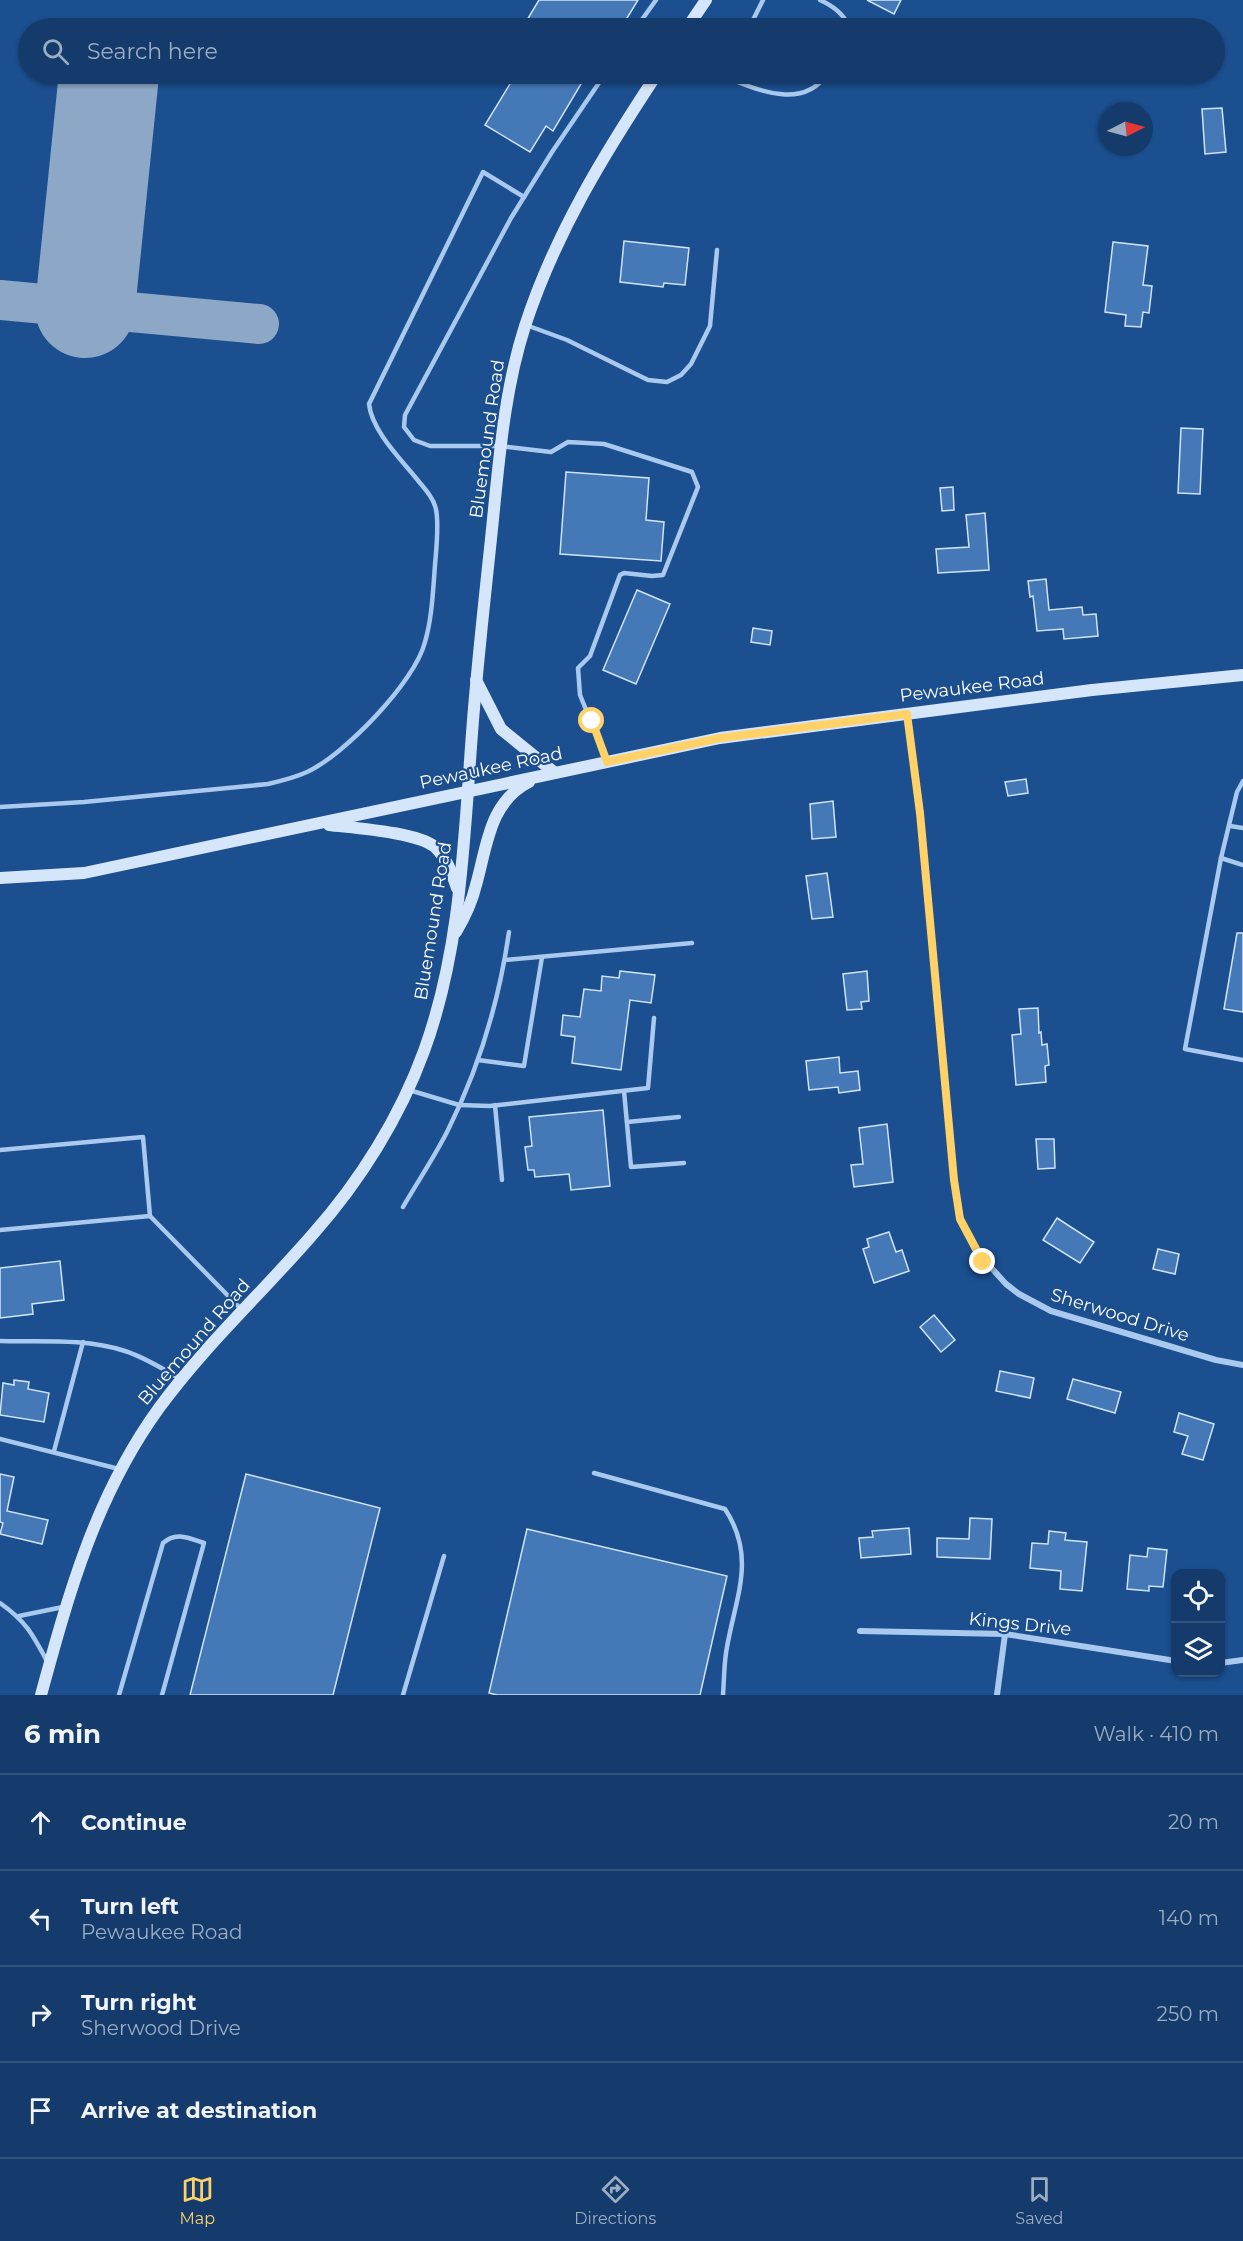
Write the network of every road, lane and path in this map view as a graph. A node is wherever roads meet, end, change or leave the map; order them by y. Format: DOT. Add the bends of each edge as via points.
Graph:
graph roads {
  1 [pos="656,0"];
  2 [pos="706,0"];
  3 [pos="763,0"];
  4 [pos="820,0"];
  5 [pos="643,18"];
  6 [pos="694,18"];
  7 [pos="754,18"];
  8 [pos="844,18"];
  9 [pos="598,84"];
  10 [pos="651,84"];
  11 [pos="745,84"];
  12 [pos="819,84"];
  13 [pos="524,197"];
  14 [pos="717,250"];
  15 [pos="526,324"];
  16 [pos="500,446"];
  17 [pos="1243,675"];
  18 [pos="476,680"];
  19 [pos="907,714"];
  20 [pos="607,762"];
  21 [pos="549,774"];
  22 [pos="1243,781"];
  23 [pos="468,791"];
  24 [pos="0,807"];
  25 [pos="321,824"];
  26 [pos="1230,826"];
  27 [pos="1243,828"];
  28 [pos="1221,858"];
  29 [pos="1243,865"];
  30 [pos="0,878"];
  31 [pos="458,892"];
  32 [pos="509,932"];
  33 [pos="452,939"];
  34 [pos="692,943"];
  35 [pos="542,957"];
  36 [pos="505,960"];
  37 [pos="654,1018"];
  38 [pos="478,1060"];
  39 [pos="1243,1060"];
  40 [pos="408,1089"];
  41 [pos="624,1091"];
  42 [pos="459,1104"];
  43 [pos="495,1105"];
  44 [pos="679,1118"];
  45 [pos="627,1122"];
  46 [pos="0,1150"];
  47 [pos="684,1163"];
  48 [pos="502,1180"];
  49 [pos="404,1207"];
  50 [pos="150,1216"];
  51 [pos="0,1230"];
  52 [pos="243,1311"];
  53 [pos="0,1341"];
  54 [pos="83,1342"];
  55 [pos="1243,1365"];
  56 [pos="181,1380"];
  57 [pos="0,1439"];
  58 [pos="54,1451"];
  59 [pos="121,1470"];
  60 [pos="594,1473"];
  61 [pos="444,1556"];
  62 [pos="0,1603"];
  63 [pos="65,1607"];
  64 [pos="19,1616"];
  65 [pos="861,1631"];
  66 [pos="1005,1634"];
  67 [pos="1171,1660"];
  68 [pos="1243,1660"];
  69 [pos="1225,1662"];
  70 [pos="49,1665"];
  71 [pos="41,1695"];
  72 [pos="119,1695"];
  73 [pos="162,1695"];
  74 [pos="403,1695"];
  75 [pos="723,1695"];
  76 [pos="997,1695"];
  1 -- 5 [label="lane"];
  2 -- 6 [label="main road"];
  3 -- 7 [label="lane"];
  4 -- 8 [label="lane"];
  9 -- 13 [label="lane"];
  10 -- 15 [label="main road, Bluemound Road" via="582,193 554,250"];
  11 -- 12 [label="lane" via="786,96 807,92"];
  13 -- 16 [label="lane" via="405,415 404,427 414,440 430,446"];
  13 -- 24 [label="lane" via="483,172 369,404 381,433 436,507 437,544 425,644 413,669 372,721 309,771 288,780"];
  14 -- 15 [label="lane" via="710,326 691,364 667,382 648,380"];
  15 -- 16 [label="main road, Bluemound Road"];
  16 -- 18 [label="main road, Bluemound Road"];
  16 -- 20 [label="lane" via="551,452 568,442 604,444 692,472 698,487 663,575 620,575 590,656 578,668 580,695"];
  17 -- 19 [label="main road, Pewaukee Road"];
  18 -- 21 [label="main road" via="501,729"];
  18 -- 23 [label="main road, Bluemound Road"];
  19 -- 20 [label="main road, Pewaukee Road" via="720,738"];
  19 -- 55 [label="street, Sherwood Drive" via="954,1180 960,1219 976,1251 1006,1284 1051,1311"];
  20 -- 21 [label="main road, Pewaukee Road"];
  21 -- 23 [label="main road, Pewaukee Road"];
  21 -- 33 [label="main road" via="511,793 495,814 471,903"];
  22 -- 26 [label="lane"];
  23 -- 25 [label="main road, Pewaukee Road"];
  23 -- 31 [label="main road, Bluemound Road"];
  25 -- 30 [label="main road, Pewaukee Road" via="84,873"];
  25 -- 31 [label="main road" via="406,836 430,844 444,858"];
  26 -- 27 [label="lane"];
  26 -- 28 [label="lane"];
  28 -- 29 [label="lane"];
  28 -- 39 [label="lane" via="1185,1049"];
  31 -- 33 [label="main road, Bluemound Road"];
  32 -- 36 [label="lane"];
  33 -- 40 [label="main road, Bluemound Road" via="434,1018"];
  34 -- 35 [label="lane"];
  35 -- 36 [label="lane"];
  35 -- 38 [label="lane" via="524,1066"];
  36 -- 38 [label="lane"];
  37 -- 41 [label="lane" via="648,1088"];
  38 -- 42 [label="lane"];
  40 -- 42 [label="lane"];
  40 -- 52 [label="main road, Bluemound Road" via="342,1198"];
  41 -- 43 [label="lane"];
  41 -- 45 [label="lane"];
  42 -- 43 [label="lane"];
  42 -- 49 [label="lane"];
  43 -- 48 [label="lane"];
  44 -- 45 [label="lane"];
  45 -- 47 [label="lane" via="631,1167"];
  46 -- 50 [label="lane" via="143,1137"];
  50 -- 51 [label="lane"];
  50 -- 52 [label="lane"];
  52 -- 56 [label="main road, Bluemound Road"];
  53 -- 54 [label="lane"];
  54 -- 56 [label="lane" via="137,1355"];
  54 -- 58 [label="lane"];
  56 -- 59 [label="main road, Bluemound Road" via="142,1433"];
  57 -- 58 [label="lane"];
  58 -- 59 [label="lane"];
  59 -- 63 [label="main road, Bluemound Road" via="90,1533"];
  60 -- 75 [label="lane" via="725,1509 735,1525 742,1545 743,1568 726,1654"];
  61 -- 74 [label="lane"];
  62 -- 64 [label="lane"];
  63 -- 64 [label="lane"];
  63 -- 70 [label="main road, Bluemound Road"];
  64 -- 70 [label="lane"];
  65 -- 66 [label="street, Kings Drive"];
  66 -- 67 [label="street, Kings Drive"];
  66 -- 76 [label="street"];
  68 -- 69 [label="street"];
  70 -- 71 [label="main road, Bluemound Road"];
  72 -- 73 [label="lane" via="163,1543 170,1536 180,1535 204,1543"];
}
